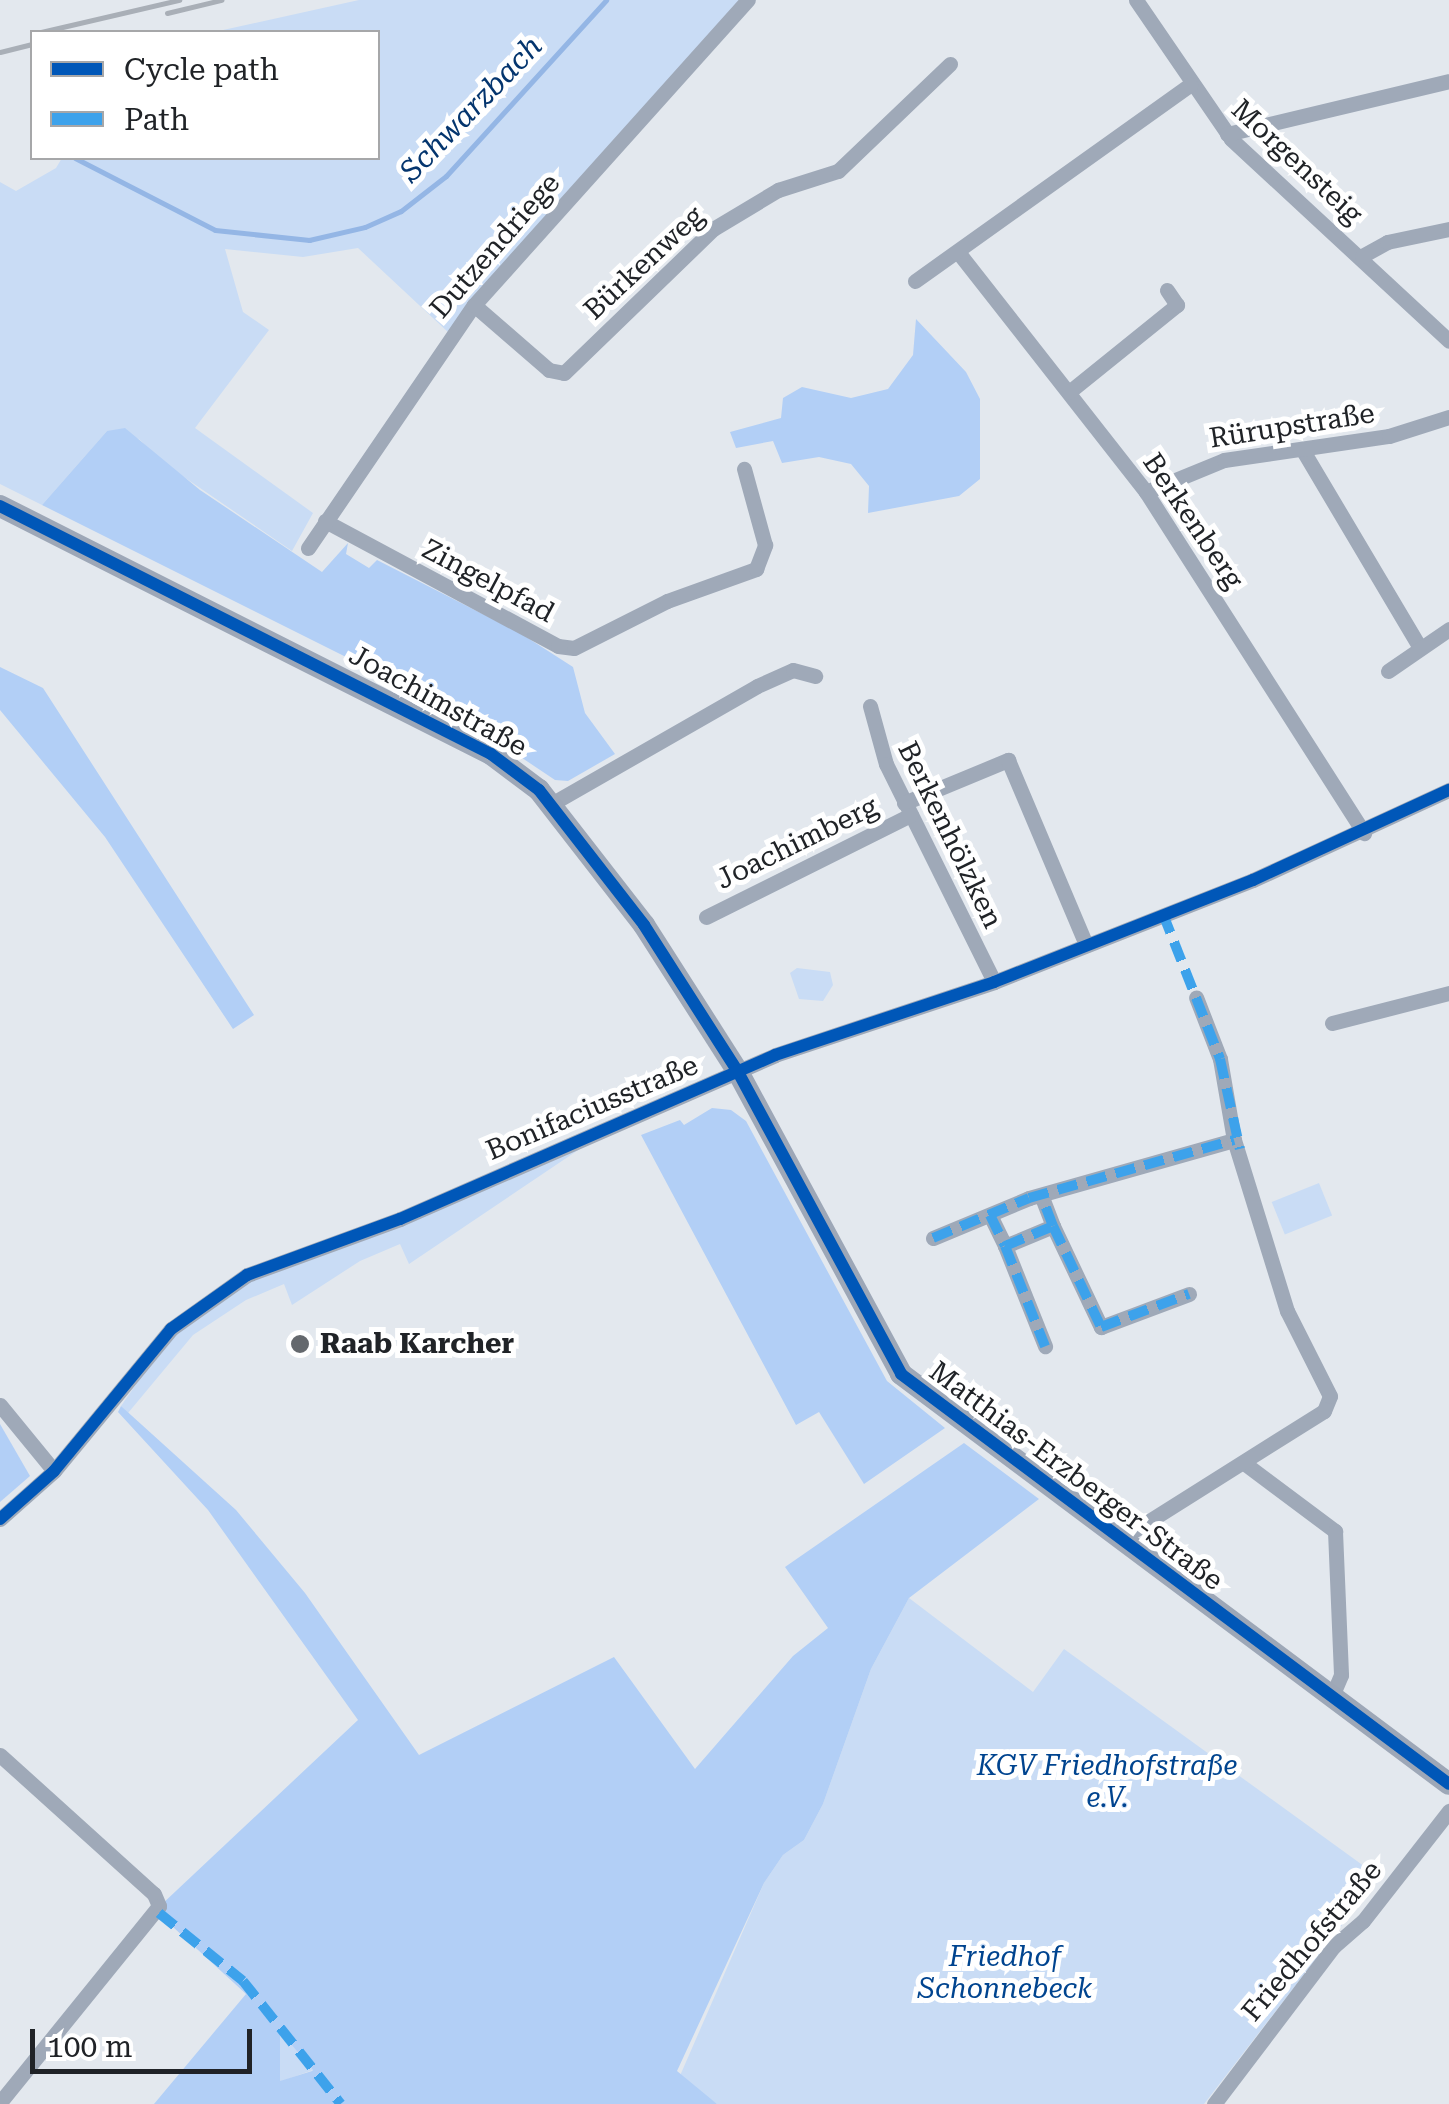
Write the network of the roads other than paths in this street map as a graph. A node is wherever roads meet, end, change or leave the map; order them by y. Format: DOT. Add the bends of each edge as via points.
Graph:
graph roads {
  1 [pos="748,0"];
  2 [pos="1136,0"];
  3 [pos="950,64"];
  4 [pos="1449,81"];
  5 [pos="1190,86"];
  6 [pos="1226,134"];
  7 [pos="1449,228"];
  8 [pos="958,252"];
  9 [pos="1362,256"];
  10 [pos="914,281"];
  11 [pos="1167,290"];
  12 [pos="474,305"];
  13 [pos="1449,341"];
  14 [pos="1069,392"];
  15 [pos="1449,417"];
  16 [pos="1302,449"];
  17 [pos="744,469"];
  18 [pos="1146,492"];
  19 [pos="0,506"];
  20 [pos="325,521"];
  21 [pos="308,548"];
  22 [pos="1449,629"];
  23 [pos="1420,648"];
  24 [pos="1388,672"];
  25 [pos="815,676"];
  26 [pos="870,706"];
  27 [pos="1449,790"];
  28 [pos="553,803"];
  29 [pos="908,809"];
  30 [pos="1364,833"];
  31 [pos="706,917"];
  32 [pos="1086,945"];
  33 [pos="994,982"];
  34 [pos="1449,994"];
  35 [pos="1196,997"];
  36 [pos="1332,1023"];
  37 [pos="738,1072"];
  38 [pos="1234,1140"];
  39 [pos="1041,1195"];
  40 [pos="990,1215"];
  41 [pos="1053,1226"];
  42 [pos="934,1238"];
  43 [pos="1005,1246"];
  44 [pos="1189,1294"];
  45 [pos="1044,1346"];
  46 [pos="0,1404"];
  47 [pos="1244,1463"];
  48 [pos="54,1471"];
  49 [pos="0,1519"];
  50 [pos="1119,1540"];
  51 [pos="1331,1698"];
  52 [pos="0,1755"];
  53 [pos="1449,1784"];
  54 [pos="1449,1811"];
  55 [pos="0,2102"];
  56 [pos="1214,2104"];
  1 -- 12 [label="street, Dutzendriege"];
  2 -- 5 [label="street, Morgensteig"];
  3 -- 12 [label="street, Bürkenweg" via="906,99 838,171 778,190 713,229 564,373 549,370"];
  4 -- 6 [label="street"];
  5 -- 6 [label="street, Morgensteig"];
  5 -- 8 [label="street"];
  6 -- 9 [label="street, Morgensteig"];
  7 -- 9 [label="street" via="1388,242"];
  8 -- 10 [label="street"];
  8 -- 14 [label="street, Berkenberg"];
  9 -- 13 [label="street, Morgensteig"];
  11 -- 14 [label="street" via="1177,305"];
  12 -- 20 [label="street, Dutzendriege"];
  14 -- 18 [label="street, Berkenberg"];
  15 -- 16 [label="street, Rürupstraße" via="1402,433"];
  16 -- 18 [label="street, Rürupstraße" via="1199,466"];
  16 -- 23 [label="street"];
  17 -- 20 [label="street, Zingelpfad" via="764,544 756,569 668,601 574,648 558,646"];
  18 -- 30 [label="street, Berkenberg"];
  19 -- 28 [label="street, Joachimstraße" via="491,754"];
  20 -- 21 [label="street, Dutzendriege"];
  22 -- 23 [label="street"];
  23 -- 24 [label="street"];
  25 -- 28 [label="street" via="793,670 757,686"];
  26 -- 29 [label="street, Berkenhölzken" via="880,748"];
  27 -- 30 [label="street, Bonifaciusstraße"];
  28 -- 37 [label="street, Joachimstraße" via="644,925"];
  29 -- 31 [label="street, Joachimberg"];
  29 -- 32 [label="street, Joachimberg" via="1008,760"];
  29 -- 33 [label="street, Berkenhölzken"];
  30 -- 32 [label="street, Bonifaciusstraße"];
  32 -- 33 [label="street, Bonifaciusstraße"];
  33 -- 37 [label="street, Bonifaciusstraße"];
  34 -- 36 [label="street"];
  35 -- 38 [label="street" via="1227,1082"];
  37 -- 48 [label="street, Bonifaciusstraße" via="400,1219 276,1260 216,1292 171,1329"];
  37 -- 50 [label="street, Matthias-Erzberger-Straße" via="901,1374"];
  38 -- 39 [label="street"];
  38 -- 47 [label="street" via="1290,1320 1330,1396 1324,1411"];
  39 -- 40 [label="street"];
  39 -- 41 [label="street"];
  40 -- 42 [label="street"];
  40 -- 43 [label="street"];
  41 -- 43 [label="street"];
  41 -- 44 [label="street" via="1101,1327"];
  43 -- 45 [label="street"];
  46 -- 48 [label="street"];
  47 -- 50 [label="street"];
  47 -- 51 [label="street" via="1335,1531 1341,1676"];
  48 -- 49 [label="street, Bonifaciusstraße"];
  50 -- 51 [label="street, Matthias-Erzberger-Straße"];
  51 -- 53 [label="street, Matthias-Erzberger-Straße"];
  52 -- 55 [label="street" via="154,1894 159,1906"];
  54 -- 56 [label="street, Friedhofstraße" via="1364,1922 1334,1946"];
}
